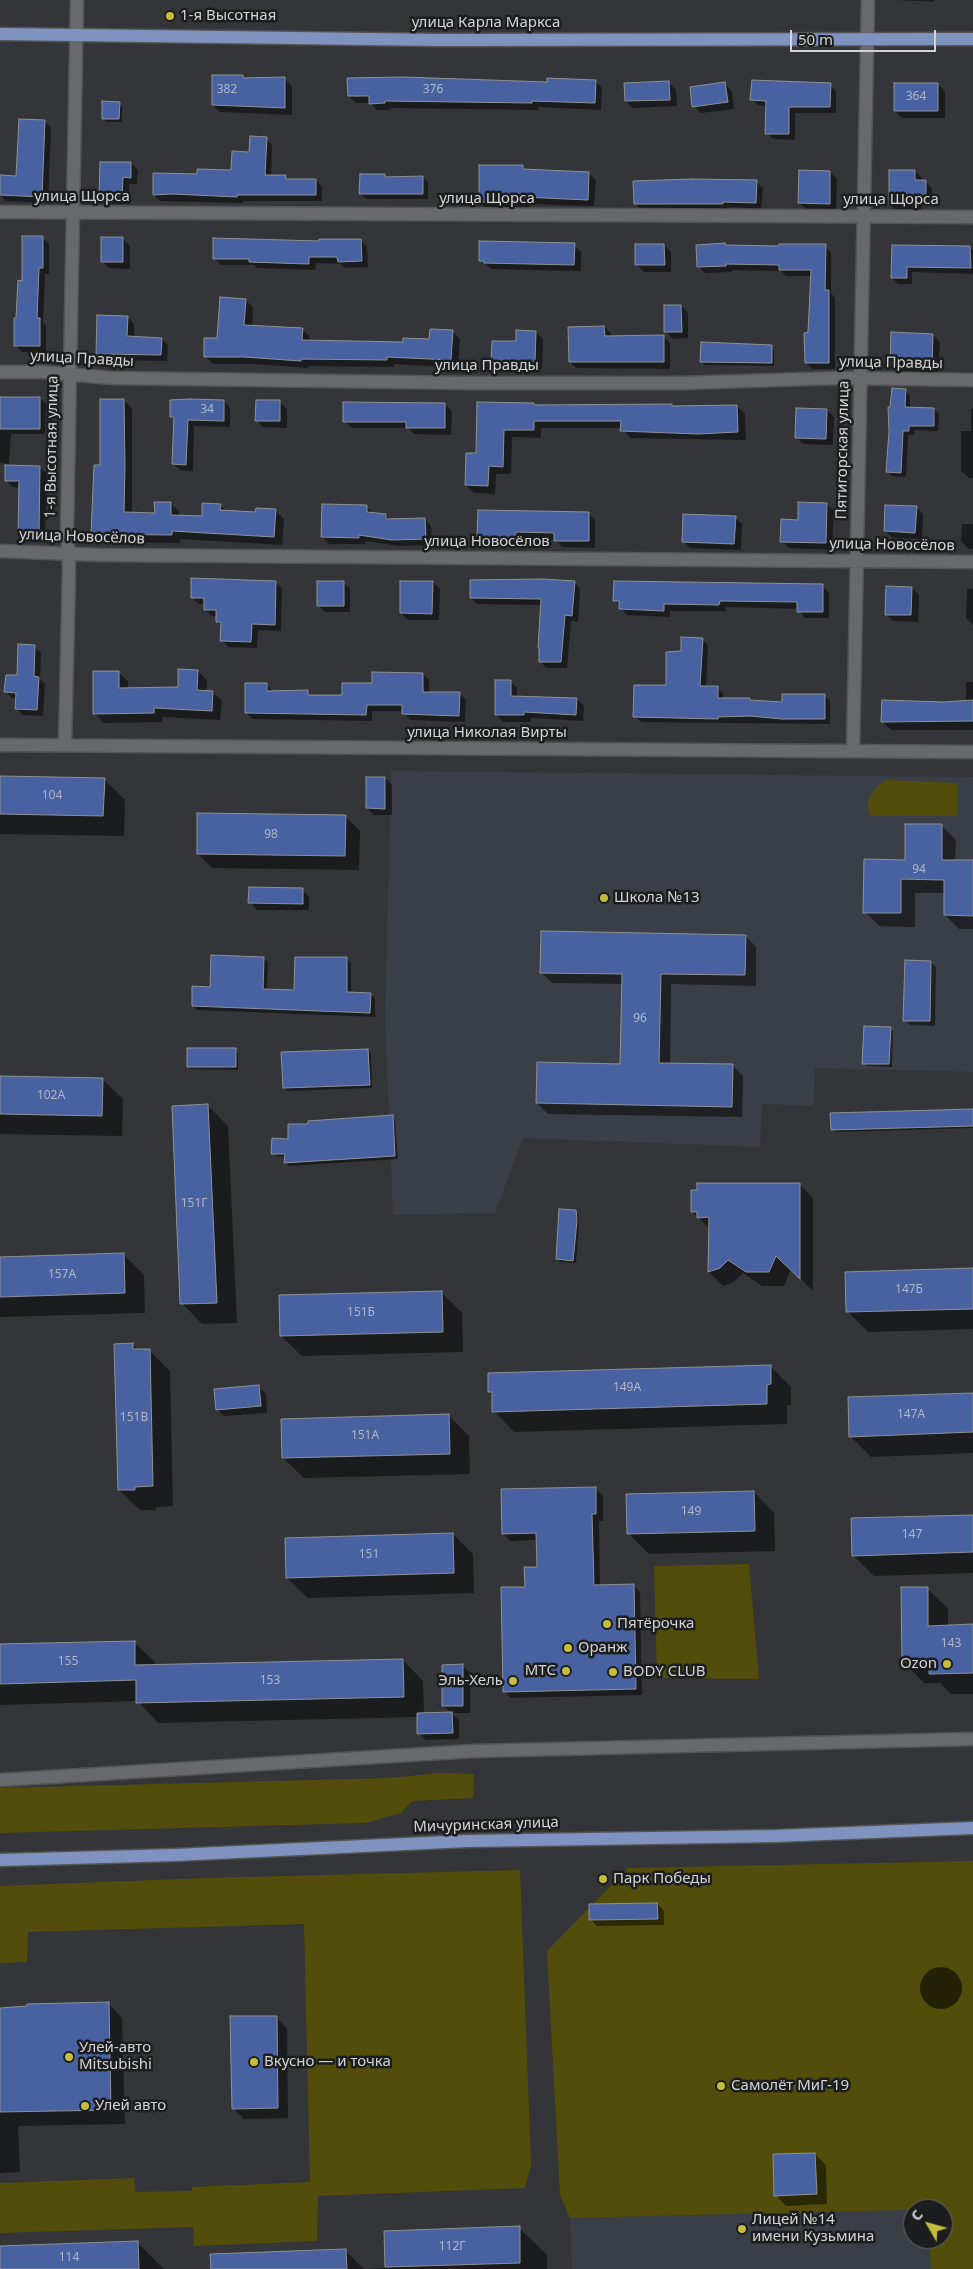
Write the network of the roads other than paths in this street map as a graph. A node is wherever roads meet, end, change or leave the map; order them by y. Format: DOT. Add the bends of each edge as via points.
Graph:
graph roads {
  1 [pos="77,0"];
  2 [pos="868,0"];
  3 [pos="0,34"];
  4 [pos="76,35"];
  5 [pos="867,38"];
  6 [pos="973,39"];
  7 [pos="0,212"];
  8 [pos="73,213"];
  9 [pos="864,215"];
  10 [pos="973,217"];
  11 [pos="0,372"];
  12 [pos="70,374"];
  13 [pos="861,378"];
  14 [pos="973,380"];
  15 [pos="0,551"];
  16 [pos="68,552"];
  17 [pos="857,560"];
  18 [pos="973,562"];
  19 [pos="0,745"];
  20 [pos="65,745"];
  21 [pos="853,751"];
  22 [pos="973,752"];
  23 [pos="973,1739"];
  24 [pos="0,1780"];
  25 [pos="973,1828"];
  26 [pos="0,1860"];
  1 -- 4 [label="street, 1-я Высотная улица"];
  2 -- 5 [label="street, Пятигорская улица"];
  3 -- 4 [label="main road, улица Карла Маркса"];
  4 -- 5 [label="main road, улица Карла Маркса" via="440,40"];
  4 -- 8 [label="street, 1-я Высотная улица"];
  5 -- 6 [label="main road, улица Карла Маркса"];
  5 -- 9 [label="street, Пятигорская улица"];
  7 -- 8 [label="street, улица Щорса"];
  8 -- 9 [label="street, улица Щорса"];
  8 -- 12 [label="street, 1-я Высотная улица"];
  9 -- 10 [label="street, улица Щорса"];
  9 -- 13 [label="street, Пятигорская улица"];
  11 -- 12 [label="street, улица Правды"];
  12 -- 13 [label="street, улица Правды" via="112,378 682,384"];
  12 -- 16 [label="street, 1-я Высотная улица"];
  13 -- 14 [label="street, улица Правды"];
  13 -- 17 [label="street, Пятигорская улица"];
  15 -- 16 [label="street, улица Новосёлов"];
  16 -- 17 [label="street, улица Новосёлов" via="100,555"];
  16 -- 20 [label="street, 1-я Высотная улица"];
  17 -- 18 [label="street, улица Новосёлов"];
  17 -- 21 [label="street, Пятигорская улица"];
  19 -- 20 [label="street, улица Николая Вирты"];
  20 -- 21 [label="street, улица Николая Вирты"];
  21 -- 22 [label="street, улица Николая Вирты"];
  23 -- 24 [label="street" via="474,1751"];
  25 -- 26 [label="main road, Мичуринская улица" via="775,1836 460,1841"];
}
